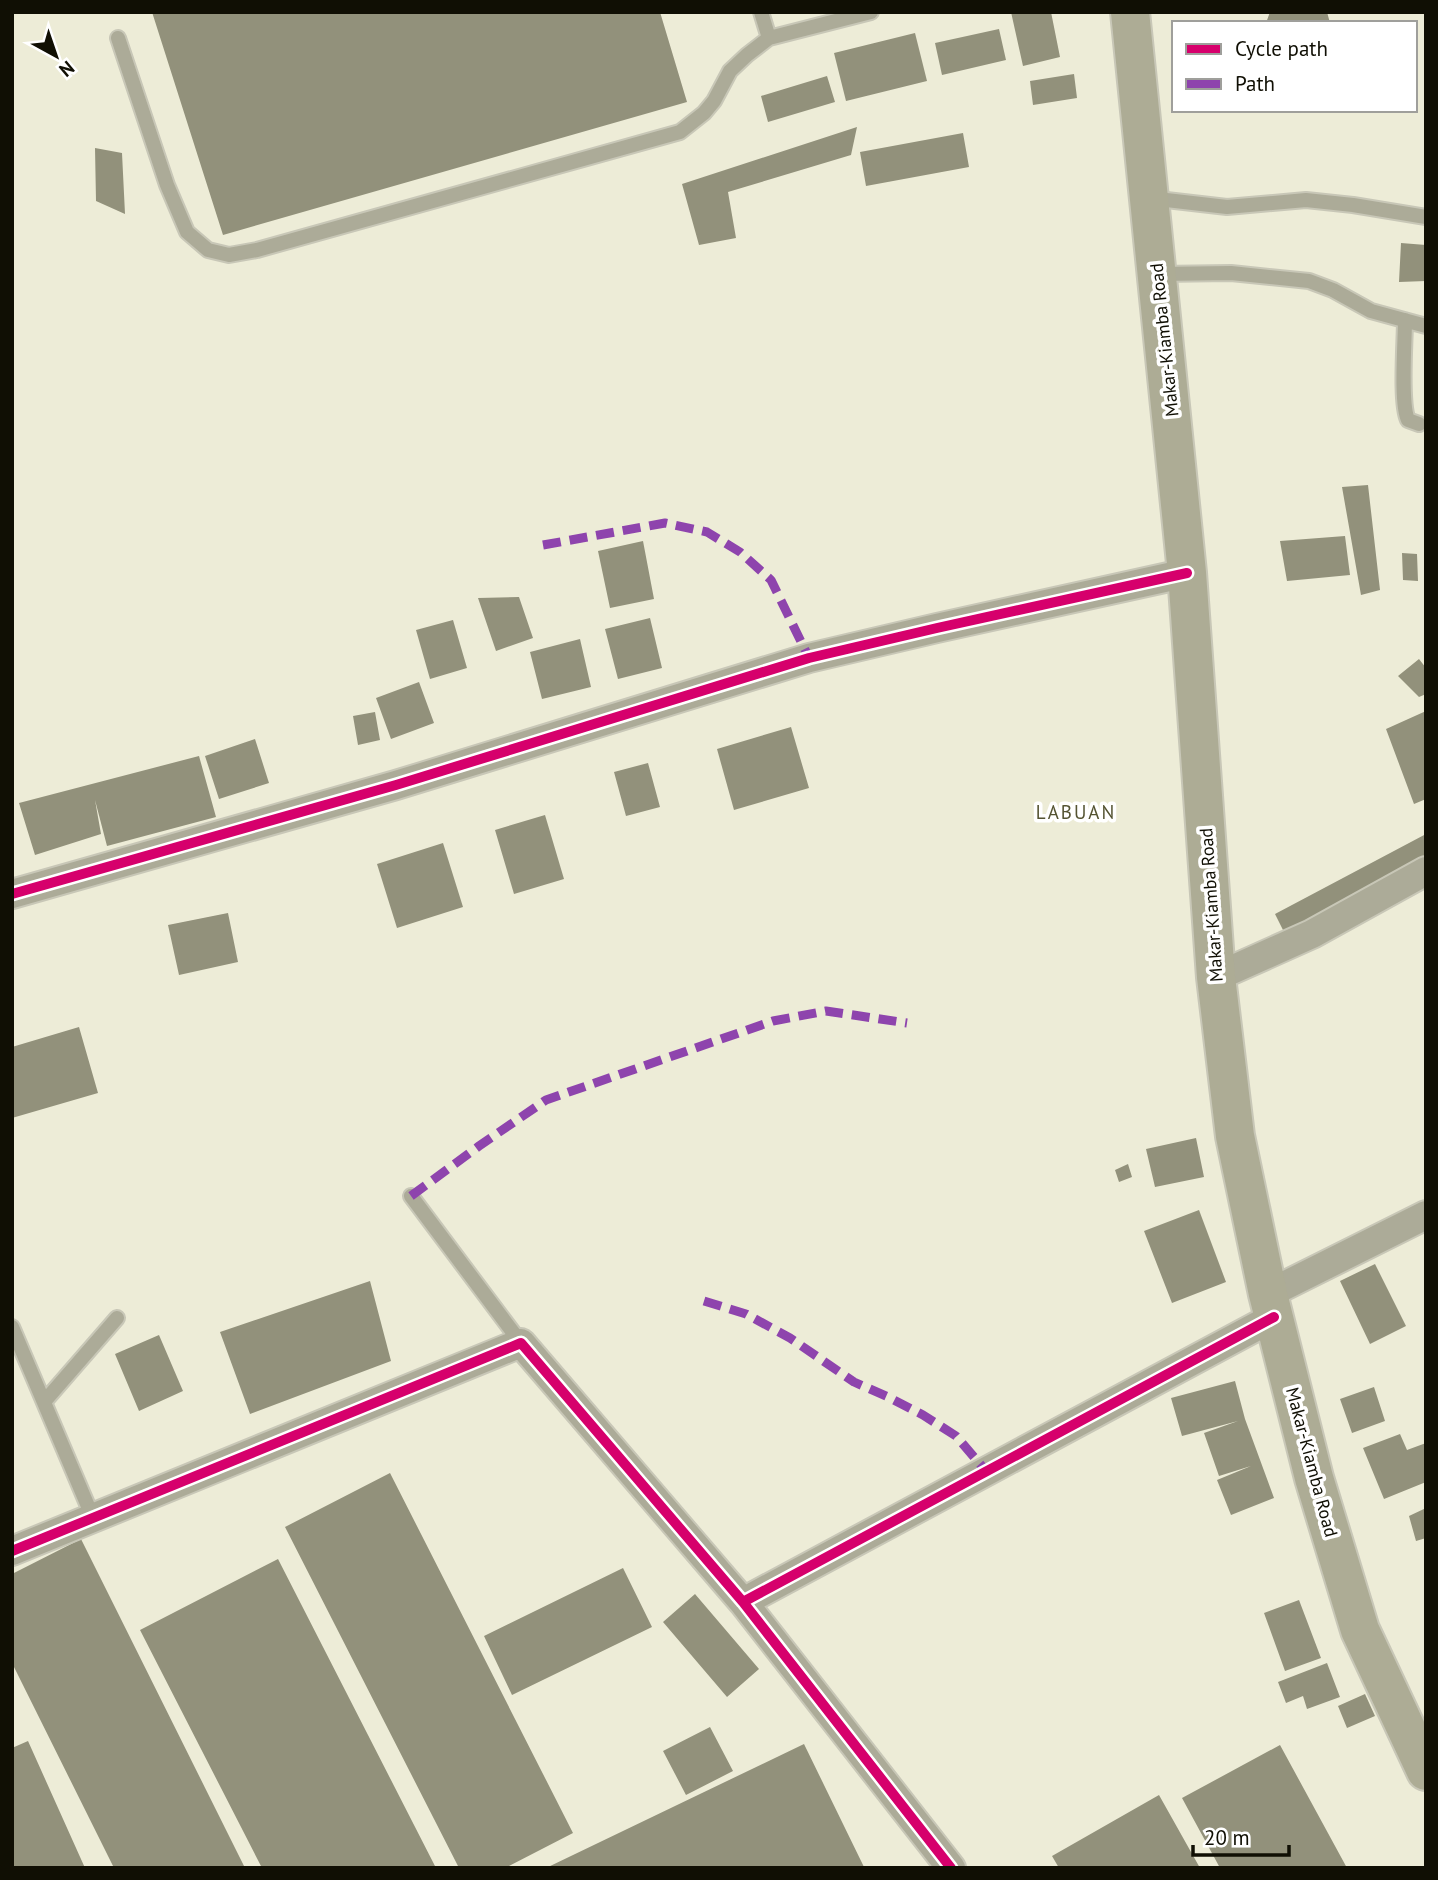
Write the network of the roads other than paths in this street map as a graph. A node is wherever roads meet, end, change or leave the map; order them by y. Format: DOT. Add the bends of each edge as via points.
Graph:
graph roads {
  1 [pos="761,12"];
  2 [pos="871,12"];
  3 [pos="1130,12"];
  4 [pos="118,38"];
  5 [pos="769,38"];
  6 [pos="1149,198"];
  7 [pos="1426,217"];
  8 [pos="1158,274"];
  9 [pos="1405,320"];
  10 [pos="1426,326"];
  11 [pos="1419,424"];
  12 [pos="1187,573"];
  13 [pos="1426,871"];
  14 [pos="12,894"];
  15 [pos="1216,976"];
  16 [pos="411,1196"];
  17 [pos="1426,1215"];
  18 [pos="1271,1306"];
  19 [pos="117,1318"];
  20 [pos="12,1327"];
  21 [pos="521,1343"];
  22 [pos="44,1402"];
  23 [pos="93,1518"];
  24 [pos="12,1551"];
  25 [pos="743,1602"];
  26 [pos="1426,1770"];
  27 [pos="951,1868"];
  1 -- 5 [label="lane"];
  2 -- 5 [label="lane"];
  3 -- 6 [label="main road, Makar-Kiamba Road"];
  4 -- 5 [label="lane" via="187,232 208,250 229,255 680,132 709,107 730,71"];
  6 -- 7 [label="lane" via="1227,207 1306,200"];
  6 -- 8 [label="main road, Makar-Kiamba Road"];
  8 -- 9 [label="lane" via="1231,273 1310,281 1371,311"];
  8 -- 12 [label="main road, Makar-Kiamba Road"];
  9 -- 10 [label="lane"];
  9 -- 11 [label="lane" via="1405,416"];
  12 -- 14 [label="street" via="809,658 396,785"];
  12 -- 15 [label="main road, Makar-Kiamba Road"];
  13 -- 15 [label="street" via="1312,934"];
  15 -- 18 [label="main road, Makar-Kiamba Road" via="1235,1136"];
  16 -- 21 [label="lane"];
  17 -- 18 [label="street"];
  18 -- 25 [label="street"];
  18 -- 26 [label="main road, Makar-Kiamba Road" via="1314,1478 1360,1630"];
  19 -- 22 [label="lane"];
  20 -- 22 [label="lane"];
  21 -- 23 [label="street"];
  21 -- 25 [label="street"];
  22 -- 23 [label="lane"];
  23 -- 24 [label="street"];
  25 -- 27 [label="street"];
}
